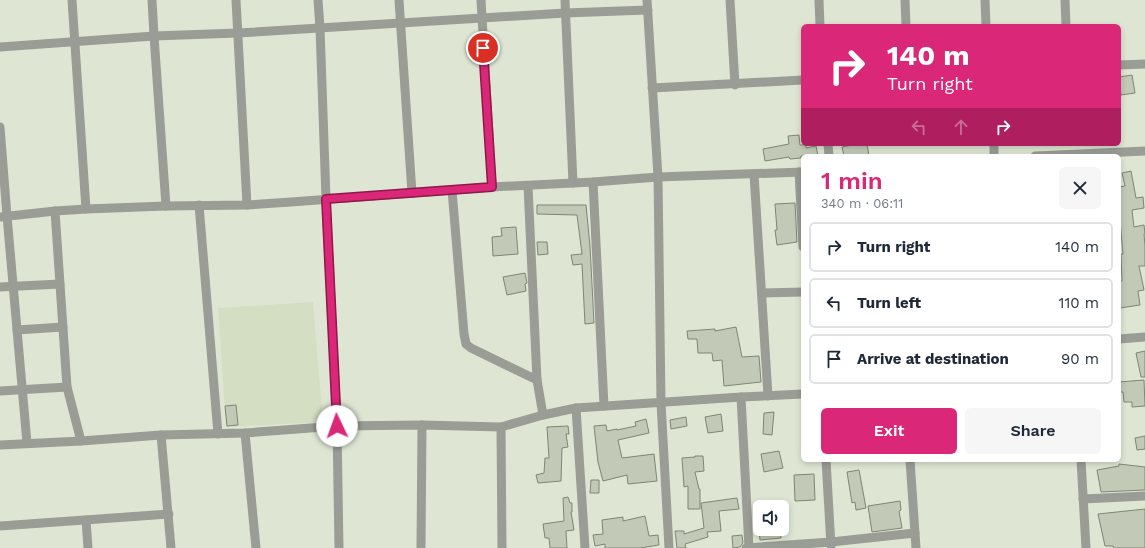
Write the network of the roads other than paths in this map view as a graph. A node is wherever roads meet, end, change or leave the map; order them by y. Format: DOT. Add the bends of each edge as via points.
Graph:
graph roads {
  1 [pos="72,0"];
  2 [pos="152,0"];
  3 [pos="236,0"];
  4 [pos="318,0"];
  5 [pos="399,0"];
  6 [pos="481,0"];
  7 [pos="565,0"];
  8 [pos="647,0"];
  9 [pos="730,0"];
  10 [pos="819,0"];
  11 [pos="905,0"];
  12 [pos="985,0"];
  13 [pos="1064,0"];
  14 [pos="648,10"];
  15 [pos="566,13"];
  16 [pos="482,18"];
  17 [pos="401,23"];
  18 [pos="820,24"];
  19 [pos="906,24"];
  20 [pos="986,24"];
  21 [pos="1066,24"];
  22 [pos="320,28"];
  23 [pos="238,33"];
  24 [pos="154,36"];
  25 [pos="75,41"];
  26 [pos="0,47"];
  27 [pos="1145,64"];
  28 [pos="1121,65"];
  29 [pos="801,80"];
  30 [pos="735,85"];
  31 [pos="652,88"];
  32 [pos="0,127"];
  33 [pos="1145,150"];
  34 [pos="1083,154"];
  35 [pos="801,172"];
  36 [pos="754,174"];
  37 [pos="658,177"];
  38 [pos="593,182"];
  39 [pos="574,183"];
  40 [pos="528,186"];
  41 [pos="492,187"];
  42 [pos="452,190"];
  43 [pos="412,193"];
  44 [pos="326,199"];
  45 [pos="199,205"];
  46 [pos="247,205"];
  47 [pos="166,206"];
  48 [pos="86,209"];
  49 [pos="55,211"];
  50 [pos="3,217"];
  51 [pos="60,284"];
  52 [pos="0,287"];
  53 [pos="13,287"];
  54 [pos="801,292"];
  55 [pos="762,294"];
  56 [pos="63,327"];
  57 [pos="17,330"];
  58 [pos="1145,337"];
  59 [pos="1121,338"];
  60 [pos="537,380"];
  61 [pos="67,387"];
  62 [pos="22,390"];
  63 [pos="0,391"];
  64 [pos="801,394"];
  65 [pos="768,396"];
  66 [pos="741,397"];
  67 [pos="661,403"];
  68 [pos="604,406"];
  69 [pos="576,408"];
  70 [pos="543,415"];
  71 [pos="422,425"];
  72 [pos="337,426"];
  73 [pos="501,427"];
  74 [pos="245,433"];
  75 [pos="218,434"];
  76 [pos="161,435"];
  77 [pos="81,441"];
  78 [pos="27,443"];
  79 [pos="0,445"];
  80 [pos="826,462"];
  81 [pos="910,462"];
  82 [pos="1082,462"];
  83 [pos="1145,496"];
  84 [pos="1084,499"];
  85 [pos="169,514"];
  86 [pos="86,520"];
  87 [pos="0,526"];
  88 [pos="915,533"];
  89 [pos="831,545"];
  90 [pos="88,548"];
  91 [pos="171,548"];
  92 [pos="256,548"];
  93 [pos="339,548"];
  94 [pos="421,548"];
  95 [pos="502,548"];
  96 [pos="585,548"];
  97 [pos="669,548"];
  98 [pos="746,548"];
  99 [pos="749,548"];
  100 [pos="916,548"];
  101 [pos="1086,548"];
  1 -- 25 [label="street"];
  2 -- 24 [label="street"];
  3 -- 23 [label="street"];
  4 -- 22 [label="street"];
  5 -- 17 [label="street"];
  6 -- 16 [label="street"];
  7 -- 15 [label="street"];
  8 -- 14 [label="street"];
  9 -- 30 [label="street"];
  10 -- 18 [label="street"];
  11 -- 19 [label="street"];
  12 -- 20 [label="street"];
  13 -- 21 [label="street"];
  14 -- 15 [label="street"];
  14 -- 31 [label="street"];
  15 -- 16 [label="street"];
  15 -- 39 [label="street"];
  16 -- 17 [label="street"];
  16 -- 41 [label="street"];
  17 -- 22 [label="street"];
  17 -- 43 [label="street"];
  22 -- 23 [label="street"];
  22 -- 44 [label="street"];
  23 -- 24 [label="street"];
  23 -- 46 [label="street"];
  24 -- 25 [label="street"];
  24 -- 47 [label="street"];
  25 -- 26 [label="street"];
  25 -- 48 [label="street"];
  27 -- 28 [label="street"];
  29 -- 30 [label="street"];
  30 -- 31 [label="street"];
  31 -- 37 [label="street"];
  32 -- 50 [label="street"];
  33 -- 34 [label="street"];
  35 -- 36 [label="street"];
  36 -- 37 [label="street"];
  36 -- 55 [label="street"];
  37 -- 38 [label="street"];
  37 -- 67 [label="street"];
  38 -- 39 [label="street"];
  38 -- 68 [label="street"];
  39 -- 40 [label="street"];
  40 -- 41 [label="street"];
  40 -- 60 [label="street"];
  41 -- 42 [label="street"];
  42 -- 43 [label="street"];
  42 -- 60 [label="street" via="466,344"];
  43 -- 44 [label="street"];
  44 -- 46 [label="street"];
  44 -- 72 [label="street"];
  45 -- 46 [label="street"];
  45 -- 47 [label="street"];
  45 -- 75 [label="street"];
  47 -- 48 [label="street"];
  48 -- 49 [label="street"];
  49 -- 50 [label="street"];
  49 -- 51 [label="street"];
  50 -- 53 [label="street"];
  51 -- 53 [label="street"];
  51 -- 56 [label="street"];
  52 -- 53 [label="street"];
  53 -- 57 [label="street"];
  54 -- 55 [label="street"];
  55 -- 65 [label="street"];
  56 -- 57 [label="street"];
  56 -- 61 [label="street"];
  57 -- 62 [label="street"];
  58 -- 59 [label="street"];
  60 -- 70 [label="street"];
  61 -- 62 [label="street"];
  61 -- 77 [label="street"];
  62 -- 63 [label="street"];
  62 -- 78 [label="street"];
  64 -- 65 [label="street"];
  65 -- 66 [label="street"];
  66 -- 67 [label="street"];
  66 -- 99 [label="street"];
  67 -- 68 [label="street"];
  67 -- 97 [label="street"];
  68 -- 69 [label="street"];
  69 -- 70 [label="street"];
  69 -- 96 [label="street"];
  70 -- 73 [label="street"];
  71 -- 72 [label="street"];
  71 -- 73 [label="street"];
  71 -- 94 [label="street"];
  72 -- 74 [label="street"];
  72 -- 93 [label="street"];
  73 -- 95 [label="street"];
  74 -- 75 [label="street"];
  74 -- 92 [label="street"];
  75 -- 76 [label="street"];
  76 -- 77 [label="street"];
  76 -- 85 [label="street"];
  77 -- 78 [label="street"];
  78 -- 79 [label="street"];
  80 -- 89 [label="street"];
  81 -- 88 [label="street"];
  82 -- 84 [label="street"];
  83 -- 84 [label="street"];
  84 -- 101 [label="street"];
  85 -- 86 [label="street"];
  85 -- 91 [label="street"];
  86 -- 87 [label="street"];
  86 -- 90 [label="street"];
  88 -- 89 [label="street"];
  88 -- 100 [label="street"];
  89 -- 99 [label="street"];
  98 -- 99 [label="street"];
}
